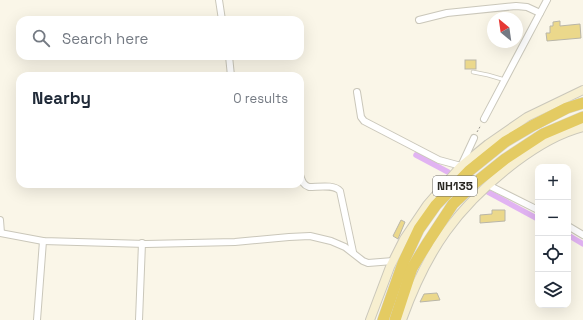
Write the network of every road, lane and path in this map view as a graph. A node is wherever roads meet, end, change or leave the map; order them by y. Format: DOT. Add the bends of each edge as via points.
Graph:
graph roads {
  1 [pos="219,0"];
  2 [pos="546,0"];
  3 [pos="540,13"];
  4 [pos="221,16"];
  5 [pos="419,20"];
  6 [pos="229,60"];
  7 [pos="231,72"];
  8 [pos="473,72"];
  9 [pos="505,80"];
  10 [pos="583,90"];
  11 [pos="357,92"];
  12 [pos="583,103"];
  13 [pos="583,117"];
  14 [pos="484,119"];
  15 [pos="583,127"];
  16 [pos="474,138"];
  17 [pos="461,166"];
  18 [pos="304,184"];
  19 [pos="488,185"];
  20 [pos="535,208"];
  21 [pos="0,220"];
  22 [pos="571,228"];
  23 [pos="1,233"];
  24 [pos="583,235"];
  25 [pos="43,241"];
  26 [pos="142,243"];
  27 [pos="353,252"];
  28 [pos="393,261"];
  29 [pos="37,320"];
  30 [pos="139,320"];
  31 [pos="370,320"];
  32 [pos="383,320"];
  33 [pos="395,320"];
  34 [pos="402,320"];
  1 -- 4 [label="street"];
  2 -- 3 [label="street"];
  3 -- 5 [label="street" via="527,7 516,6 448,13"];
  3 -- 9 [label="street"];
  6 -- 7 [label="street"];
  8 -- 9 [label="lane"];
  9 -- 14 [label="street"];
  10 -- 17 [label="street" via="527,117"];
  11 -- 17 [label="street" via="364,121 439,160"];
  12 -- 32 [label="highway, NH135" via="532,126 505,142 469,171 436,206 419,229 403,263"];
  13 -- 33 [label="highway, NH135" via="543,134 505,159 474,183 453,204 412,268"];
  14 -- 16 [label="path"];
  15 -- 19 [label="street" via="540,146"];
  16 -- 17 [label="street"];
  17 -- 28 [label="street" via="427,205 404,239"];
  18 -- 27 [label="street" via="310,187 339,188"];
  19 -- 20 [label="street"];
  19 -- 34 [label="street" via="445,231 411,294"];
  21 -- 23 [label="street"];
  22 -- 24 [label="street"];
  23 -- 25 [label="street"];
  25 -- 26 [label="street"];
  25 -- 29 [label="street"];
  26 -- 27 [label="street" via="235,242 301,236 319,237"];
  26 -- 30 [label="street"];
  27 -- 28 [label="street" via="368,263"];
  28 -- 31 [label="street"];
}
